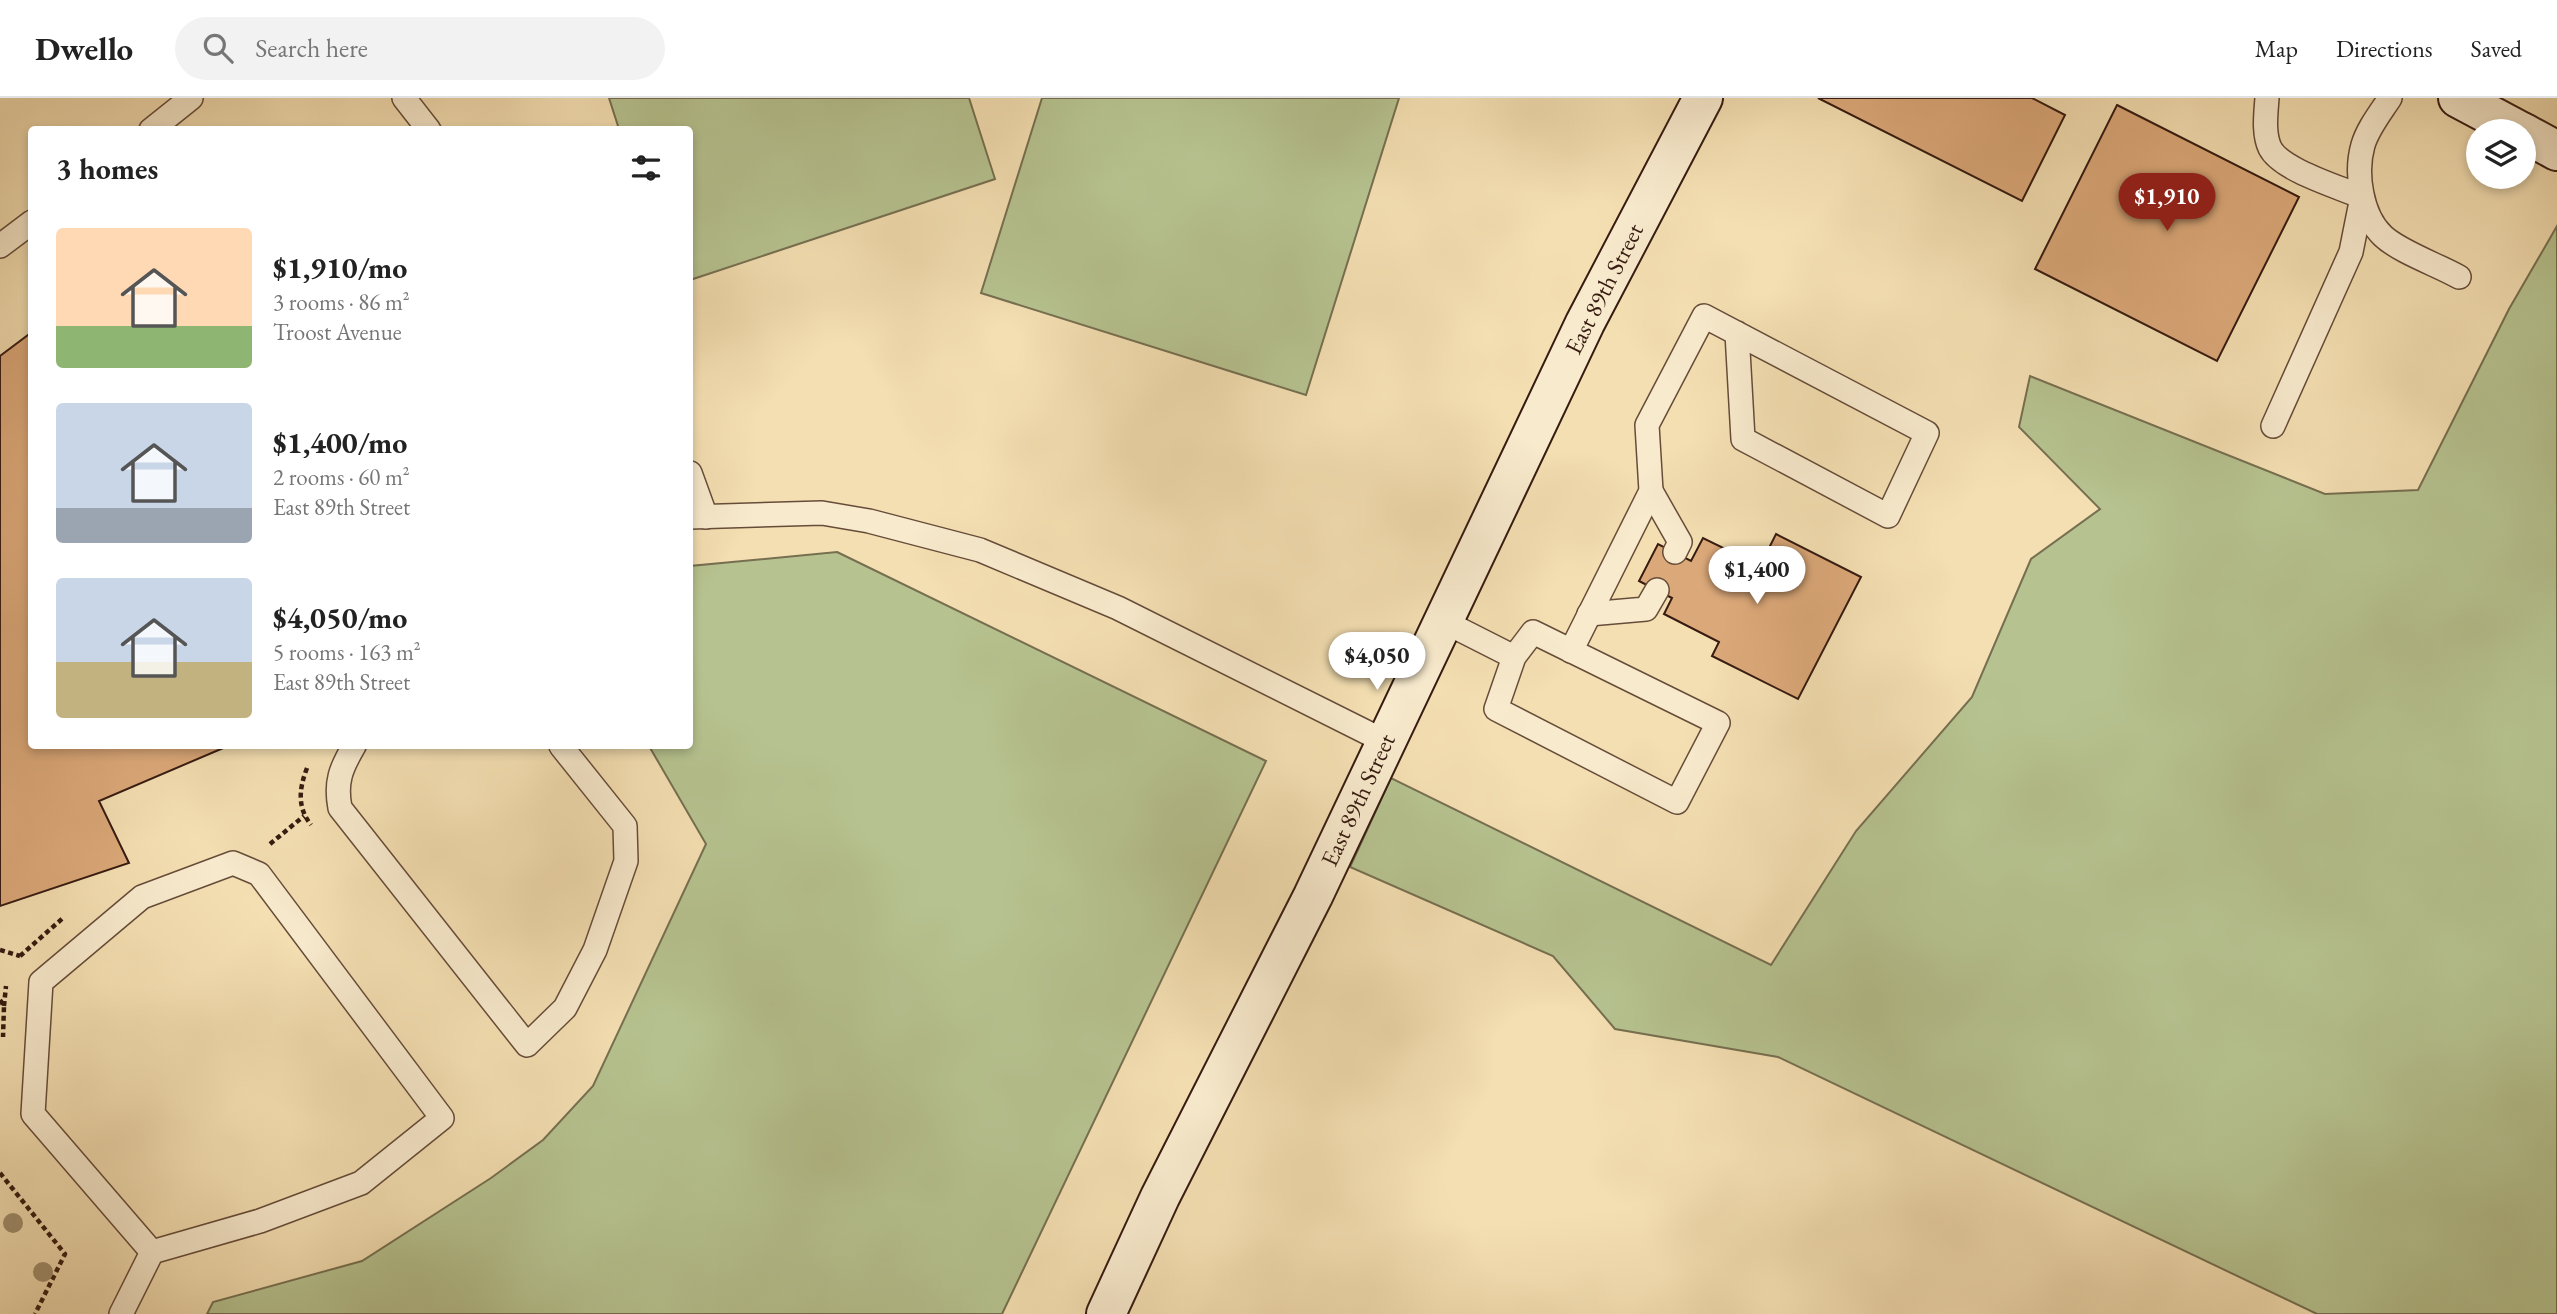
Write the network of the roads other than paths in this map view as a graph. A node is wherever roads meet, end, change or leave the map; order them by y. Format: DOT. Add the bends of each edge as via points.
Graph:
graph roads {
  1 [pos="191,98"];
  2 [pos="404,98"];
  3 [pos="1703,98"];
  4 [pos="2267,98"];
  5 [pos="2390,98"];
  6 [pos="2458,98"];
  7 [pos="2498,119"];
  8 [pos="156,126"];
  9 [pos="426,126"];
  10 [pos="2536,140"];
  11 [pos="2557,151"];
  12 [pos="2362,197"];
  13 [pos="28,225"];
  14 [pos="0,246"];
  15 [pos="2459,277"];
  16 [pos="1737,333"];
  17 [pos="2273,425"];
  18 [pos="693,490"];
  19 [pos="1651,491"];
  20 [pos="698,517"];
  21 [pos="1675,552"];
  22 [pos="1657,590"];
  23 [pos="1589,614"];
  24 [pos="1443,621"];
  25 [pos="1571,651"];
  26 [pos="1514,657"];
  27 [pos="1386,742"];
  28 [pos="352,749"];
  29 [pos="563,749"];
  30 [pos="152,1252"];
  31 [pos="121,1314"];
  32 [pos="1106,1314"];
  1 -- 8 [label="lane"];
  2 -- 9 [label="lane"];
  3 -- 24 [label="street, East 89th Street" via="1585,323"];
  4 -- 12 [label="lane" via="2270,148 2285,163"];
  5 -- 12 [label="lane" via="2363,144"];
  6 -- 7 [label="street"];
  10 -- 11 [label="street"];
  12 -- 15 [label="lane" via="2384,238"];
  12 -- 17 [label="lane" via="2351,252"];
  13 -- 14 [label="lane"];
  16 -- 16 [label="lane" via="1927,433 1888,516 1743,439"];
  16 -- 19 [label="lane" via="1704,316 1647,425"];
  18 -- 20 [label="lane"];
  19 -- 21 [label="lane" via="1680,542"];
  19 -- 23 [label="lane"];
  20 -- 27 [label="lane" via="822,513 980,550 1118,608"];
  22 -- 23 [label="lane" via="1646,609"];
  23 -- 25 [label="lane"];
  24 -- 26 [label="lane"];
  24 -- 27 [label="street, East 89th Street"];
  25 -- 26 [label="lane" via="1533,632"];
  25 -- 26 [label="lane" via="1718,723 1677,802 1496,709"];
  27 -- 32 [label="street, East 89th Street"];
  28 -- 29 [label="lane" via="336,788 340,808 527,1045 565,1008 595,950 626,861 625,826"];
  30 -- 30 [label="lane" via="33,1114 41,982 142,897 233,863 259,874 442,1118 361,1183 260,1221"];
  30 -- 31 [label="lane"];
}
